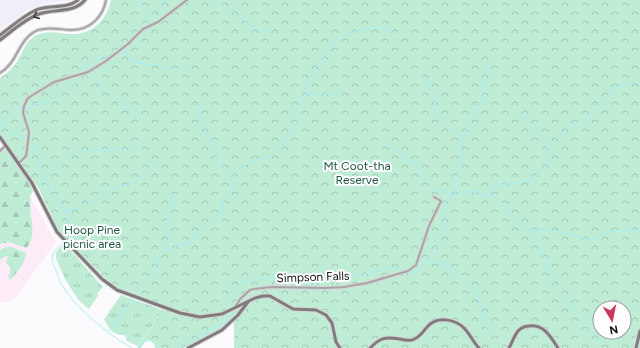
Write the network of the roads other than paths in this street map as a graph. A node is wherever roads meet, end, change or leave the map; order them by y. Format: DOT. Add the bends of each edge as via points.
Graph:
graph roads {
  1 [pos="78,0"];
  2 [pos="86,0"];
  3 [pos="106,0"];
  4 [pos="187,0"];
  5 [pos="0,35"];
  6 [pos="0,40"];
  7 [pos="0,73"];
  8 [pos="0,137"];
  9 [pos="6,145"];
  10 [pos="0,151"];
  11 [pos="19,163"];
  12 [pos="434,197"];
  13 [pos="249,301"];
  14 [pos="233,309"];
  15 [pos="236,317"];
  16 [pos="640,331"];
  17 [pos="188,348"];
  18 [pos="340,348"];
  19 [pos="370,348"];
  20 [pos="479,348"];
  21 [pos="509,348"];
  22 [pos="558,348"];
  23 [pos="636,348"];
  1 -- 5 [label="main road" via="66,6 36,9"];
  2 -- 6 [label="main road, one-way" via="72,9 36,15"];
  3 -- 7 [label="street" via="104,10 98,19 85,28 46,28 31,34 22,43 10,64"];
  4 -- 11 [label="street" via="158,22 147,26 117,53 89,71 54,82 28,98 24,107 28,132 26,156"];
  8 -- 9 [label="main road"];
  9 -- 10 [label="street"];
  9 -- 11 [label="main road"];
  11 -- 14 [label="main road" via="34,186 53,227 109,285 193,316 216,316"];
  12 -- 14 [label="street, Simpson Falls" via="441,201 429,226 416,265 408,271 344,287 254,289 240,299"];
  13 -- 14 [label="main road"];
  13 -- 15 [label="main road"];
  13 -- 18 [label="main road" via="267,296 276,298 296,310 322,312 332,323"];
  14 -- 15 [label="main road" via="237,312"];
  15 -- 17 [label="main road" via="218,333"];
  16 -- 23 [label="main road"];
  19 -- 20 [label="main road" via="379,339 387,337 413,340 432,323 444,320 462,326"];
  21 -- 22 [label="main road" via="519,331 527,326 533,326 545,331"];
}
